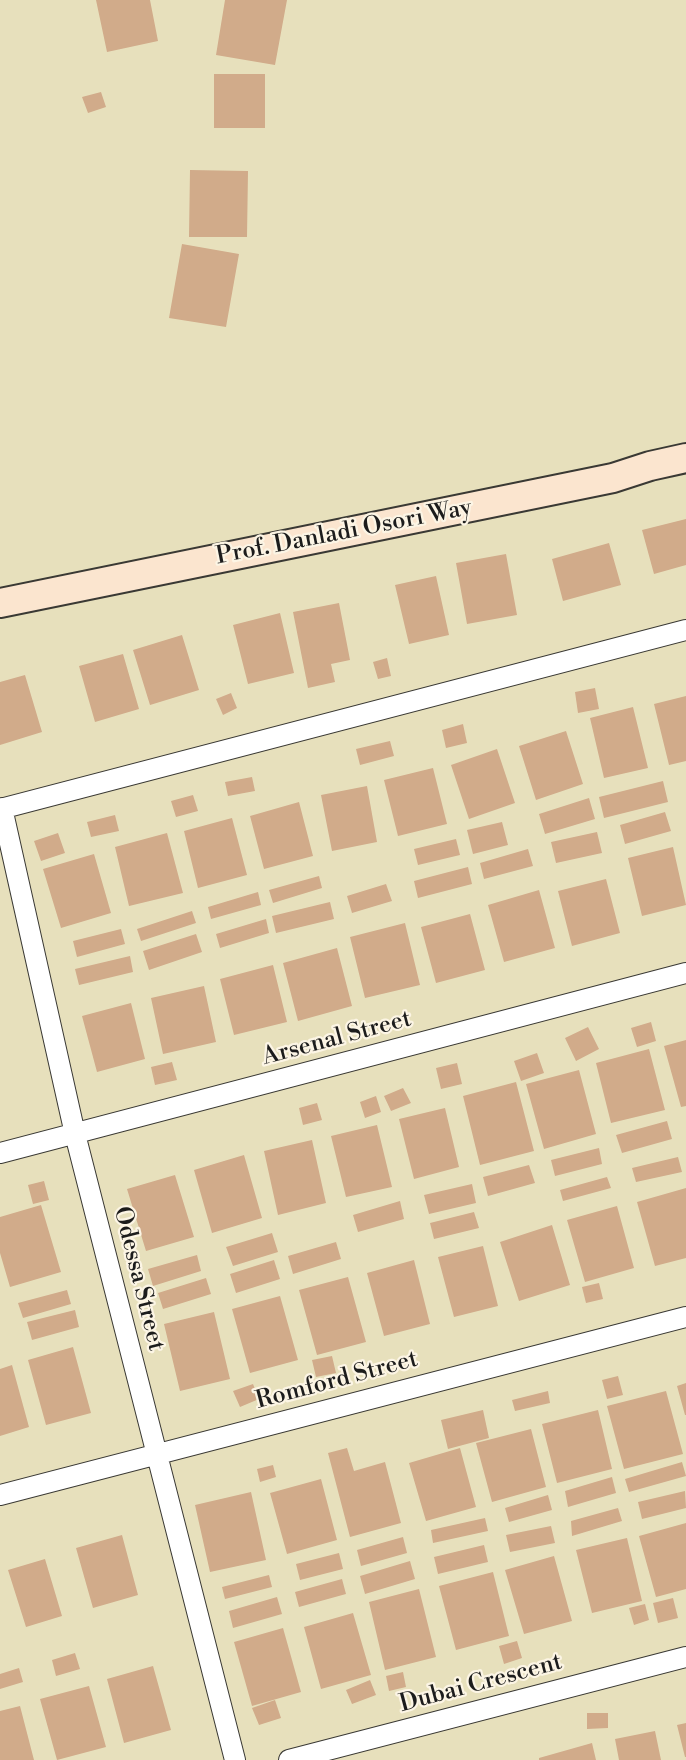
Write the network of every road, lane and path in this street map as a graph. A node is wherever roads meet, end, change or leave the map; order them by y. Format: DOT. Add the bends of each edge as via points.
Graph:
graph roads {
  1 [pos="686,458"];
  2 [pos="0,603"];
  3 [pos="686,630"];
  4 [pos="1,808"];
  5 [pos="686,973"];
  6 [pos="75,1134"];
  7 [pos="0,1153"];
  8 [pos="686,1317"];
  9 [pos="157,1454"];
  10 [pos="0,1495"];
  11 [pos="686,1657"];
  12 [pos="235,1760"];
  13 [pos="290,1760"];
  1 -- 2 [label="street, Prof. Danladi Osori Way" via="613,478"];
  3 -- 4 [label="street"];
  4 -- 6 [label="street, Odessa Street"];
  5 -- 6 [label="street, Arsenal Street"];
  6 -- 7 [label="street, Arsenal Street"];
  6 -- 9 [label="street, Odessa Street"];
  8 -- 9 [label="street, Romford Street"];
  9 -- 10 [label="street, Romford Street"];
  9 -- 12 [label="street, Odessa Street"];
  11 -- 13 [label="street, Dubai Crescent"];
}
